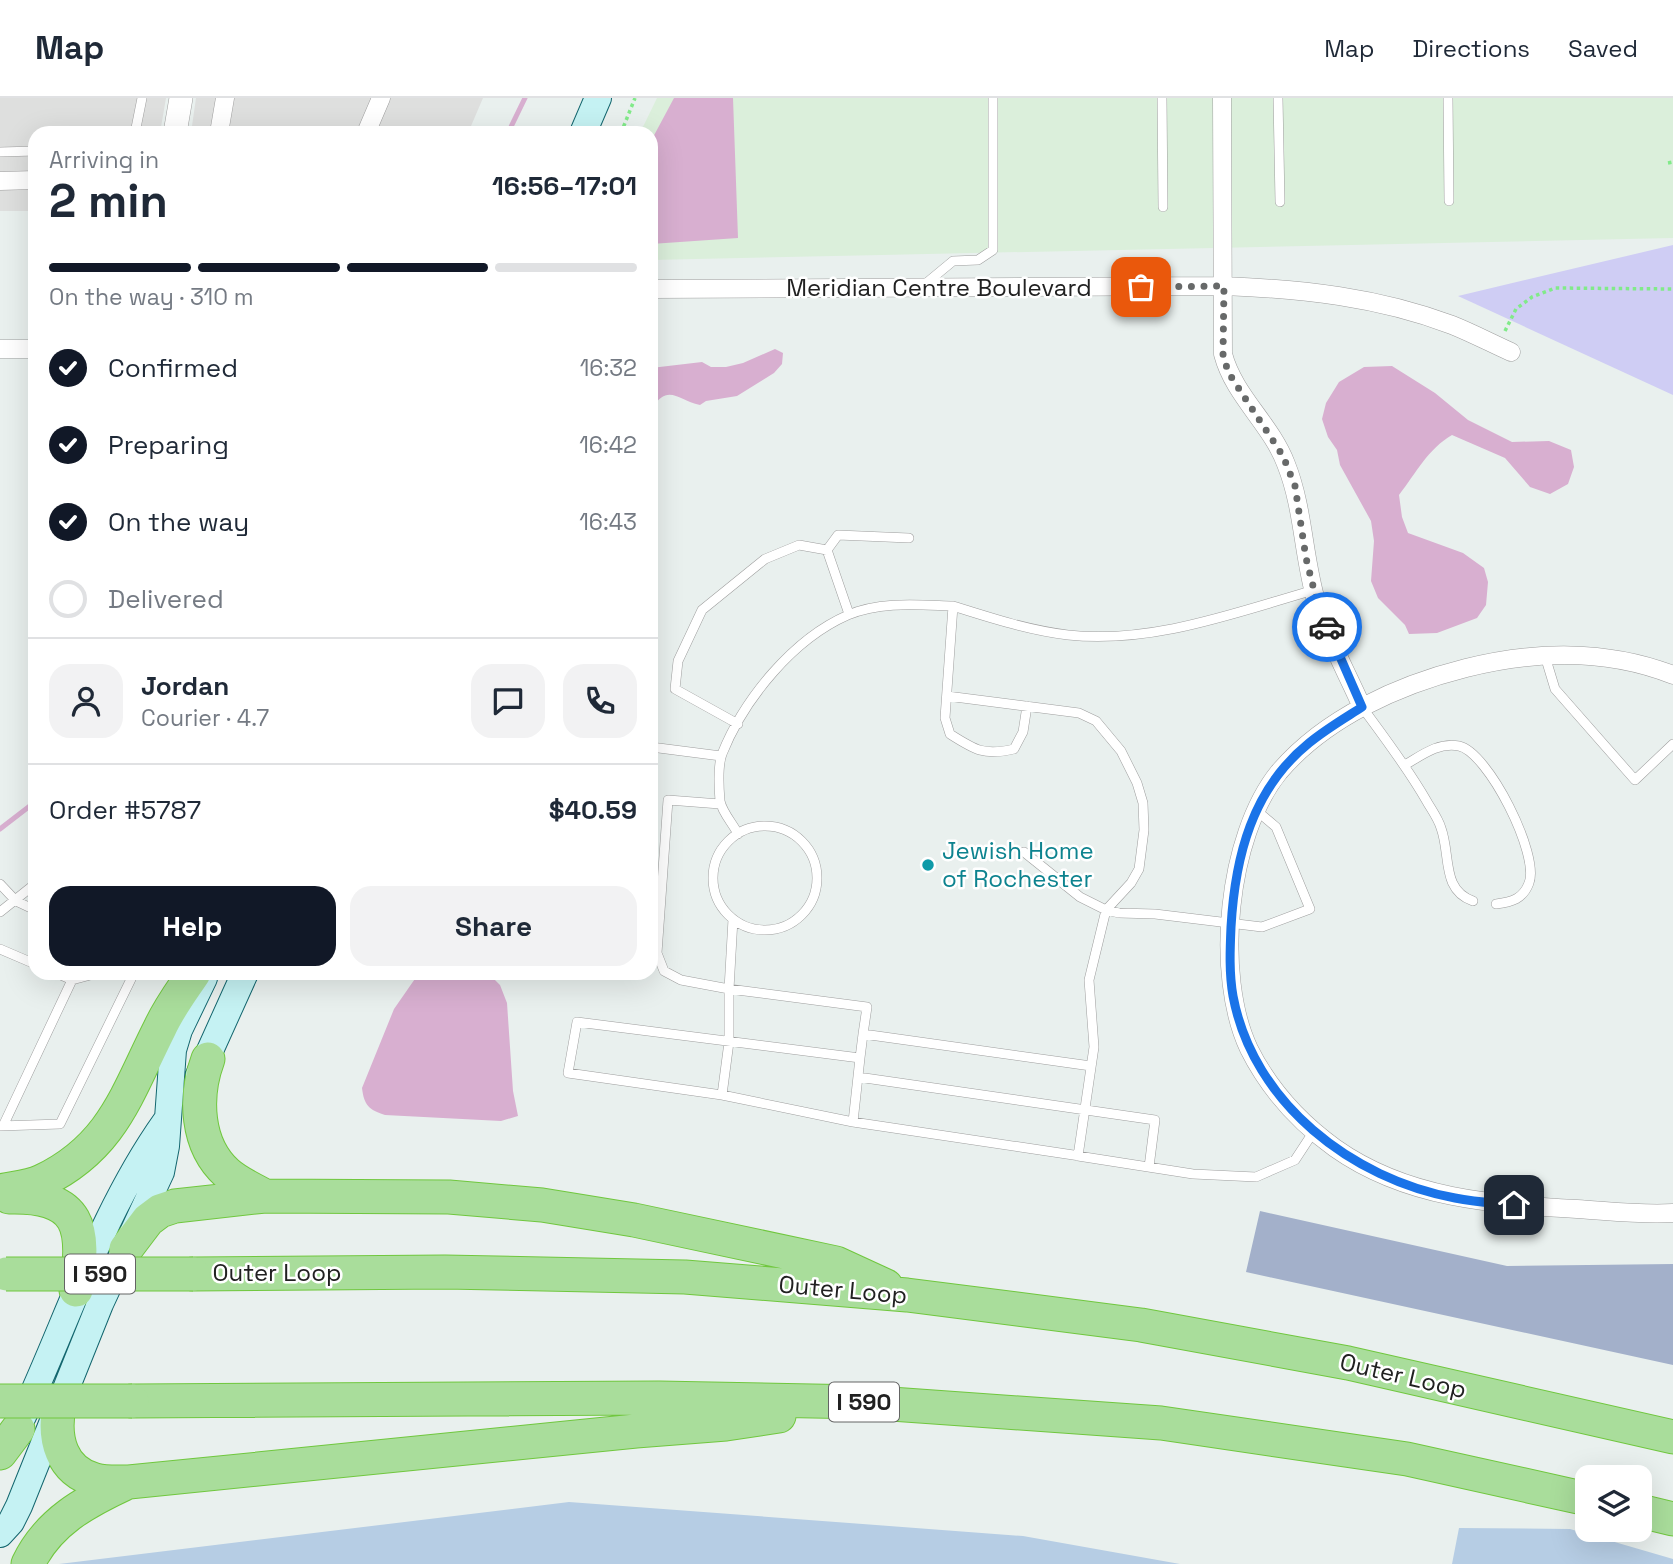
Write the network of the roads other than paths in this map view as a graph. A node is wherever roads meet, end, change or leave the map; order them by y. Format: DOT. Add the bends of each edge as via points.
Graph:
graph roads {
  1 [pos="142,98"];
  2 [pos="181,98"];
  3 [pos="225,98"];
  4 [pos="381,98"];
  5 [pos="598,98"];
  6 [pos="993,98"];
  7 [pos="1162,98"];
  8 [pos="1222,98"];
  9 [pos="1278,98"];
  10 [pos="1448,98"];
  11 [pos="136,126"];
  12 [pos="176,126"];
  13 [pos="220,126"];
  14 [pos="369,126"];
  15 [pos="586,126"];
  16 [pos="28,151"];
  17 [pos="0,152"];
  18 [pos="28,180"];
  19 [pos="0,181"];
  20 [pos="1449,201"];
  21 [pos="1280,202"];
  22 [pos="1163,207"];
  23 [pos="1224,286"];
  24 [pos="658,289"];
  25 [pos="919,289"];
  26 [pos="0,349"];
  27 [pos="28,349"];
  28 [pos="1504,349"];
  29 [pos="909,538"];
  30 [pos="827,550"];
  31 [pos="1314,590"];
  32 [pos="953,606"];
  33 [pos="849,614"];
  34 [pos="1545,656"];
  35 [pos="1673,675"];
  36 [pos="947,696"];
  37 [pos="1027,706"];
  38 [pos="1362,707"];
  39 [pos="738,724"];
  40 [pos="1673,744"];
  41 [pos="658,748"];
  42 [pos="721,756"];
  43 [pos="1405,765"];
  44 [pos="720,804"];
  45 [pos="1256,810"];
  46 [pos="738,834"];
  47 [pos="1024,852"];
  48 [pos="0,884"];
  49 [pos="28,890"];
  50 [pos="16,901"];
  51 [pos="1474,901"];
  52 [pos="1496,904"];
  53 [pos="28,907"];
  54 [pos="1106,910"];
  55 [pos="0,912"];
  56 [pos="733,919"];
  57 [pos="1231,923"];
  58 [pos="658,939"];
  59 [pos="0,949"];
  60 [pos="658,956"];
  61 [pos="28,961"];
  62 [pos="72,980"];
  63 [pos="131,980"];
  64 [pos="189,980"];
  65 [pos="203,980"];
  66 [pos="242,980"];
  67 [pos="729,989"];
  68 [pos="863,1034"];
  69 [pos="729,1042"];
  70 [pos="860,1058"];
  71 [pos="208,1059"];
  72 [pos="1091,1066"];
  73 [pos="858,1077"];
  74 [pos="722,1095"];
  75 [pos="1085,1110"];
  76 [pos="168,1119"];
  77 [pos="853,1122"];
  78 [pos="2,1126"];
  79 [pos="1314,1131"];
  80 [pos="1080,1156"];
  81 [pos="1149,1167"];
  82 [pos="0,1191"];
  83 [pos="265,1196"];
  84 [pos="0,1197"];
  85 [pos="1673,1213"];
  86 [pos="126,1248"];
  87 [pos="3,1274"];
  88 [pos="76,1290"];
  89 [pos="907,1295"];
  90 [pos="0,1401"];
  91 [pos="863,1402"];
  92 [pos="59,1407"];
  93 [pos="1673,1437"];
  94 [pos="9,1441"];
  95 [pos="0,1465"];
  96 [pos="129,1482"];
  97 [pos="1575,1496"];
  98 [pos="1652,1514"];
  99 [pos="1673,1518"];
  100 [pos="0,1534"];
  101 [pos="28,1564"];
  1 -- 11 [label="lane"];
  2 -- 12 [label="street"];
  3 -- 13 [label="street"];
  4 -- 14 [label="street"];
  5 -- 15 [label="main road"];
  6 -- 25 [label="lane" via="993,250 978,260 953,261"];
  7 -- 22 [label="lane"];
  8 -- 23 [label="street"];
  9 -- 21 [label="lane"];
  10 -- 20 [label="lane"];
  16 -- 17 [label="lane"];
  18 -- 19 [label="street"];
  23 -- 25 [label="street, Meridian Centre Boulevard"];
  23 -- 28 [label="street, Meridian Centre Boulevard" via="1310,290 1397,307"];
  23 -- 31 [label="street" via="1223,354 1228,372 1283,456 1295,486"];
  24 -- 25 [label="street, Meridian Centre Boulevard"];
  26 -- 27 [label="street"];
  29 -- 30 [label="lane" via="838,535"];
  30 -- 33 [label="lane"];
  30 -- 39 [label="lane" via="799,545 765,559 702,610 678,661 675,689"];
  31 -- 32 [label="lane" via="1172,629 1114,636 1067,635"];
  31 -- 38 [label="street"];
  32 -- 33 [label="lane" via="887,605"];
  32 -- 36 [label="lane"];
  33 -- 39 [label="lane" via="780,663"];
  34 -- 35 [label="street" via="1628,661"];
  34 -- 38 [label="street" via="1450,672"];
  34 -- 40 [label="lane" via="1555,689 1636,780"];
  36 -- 37 [label="lane"];
  36 -- 37 [label="lane" via="945,718 950,734 976,751 1014,749 1023,732"];
  37 -- 54 [label="lane" via="1079,713 1096,721 1121,751 1137,783 1144,830 1139,869"];
  38 -- 43 [label="lane"];
  38 -- 45 [label="street" via="1293,758"];
  39 -- 42 [label="lane"];
  41 -- 42 [label="lane"];
  42 -- 44 [label="lane"];
  43 -- 51 [label="lane" via="1440,824 1451,884 1462,897"];
  43 -- 52 [label="lane" via="1434,748 1463,747 1502,791 1518,824 1531,875 1522,895 1513,902"];
  44 -- 46 [label="lane"];
  44 -- 58 [label="lane" via="668,800"];
  45 -- 57 [label="street" via="1238,860"];
  45 -- 57 [label="lane" via="1276,827 1310,909 1262,928"];
  46 -- 56 [label="lane" via="717,859 713,875 719,899"];
  46 -- 56 [label="lane" via="755,827 789,832 813,856 817,881 810,906 783,927 757,929"];
  47 -- 54 [label="lane" via="1080,897"];
  48 -- 50 [label="lane"];
  49 -- 50 [label="lane"];
  50 -- 53 [label="lane"];
  50 -- 55 [label="lane"];
  54 -- 57 [label="lane"];
  54 -- 72 [label="lane" via="1089,980"];
  56 -- 67 [label="lane"];
  57 -- 79 [label="street" via="1233,994 1248,1047 1291,1111"];
  59 -- 61 [label="lane"];
  60 -- 67 [label="lane" via="664,971 681,980"];
  62 -- 78 [label="lane"];
  63 -- 78 [label="lane" via="60,1124"];
  64 -- 82 [label="highway" via="165,1018 122,1107 97,1143 39,1183"];
  65 -- 76 [label="main road" via="174,1045"];
  66 -- 71 [label="main road"];
  67 -- 68 [label="lane" via="867,1007"];
  67 -- 69 [label="lane"];
  68 -- 70 [label="lane"];
  68 -- 72 [label="lane"];
  69 -- 70 [label="lane"];
  69 -- 74 [label="lane"];
  69 -- 74 [label="lane" via="577,1022 568,1073"];
  70 -- 73 [label="lane"];
  71 -- 76 [label="main road"];
  71 -- 83 [label="highway" via="199,1104 207,1145 227,1173"];
  72 -- 75 [label="lane"];
  73 -- 75 [label="lane"];
  73 -- 77 [label="lane"];
  74 -- 77 [label="lane"];
  75 -- 80 [label="lane"];
  75 -- 81 [label="lane" via="1155,1120"];
  76 -- 86 [label="main road" via="161,1172"];
  76 -- 88 [label="main road" via="132,1173"];
  77 -- 80 [label="lane"];
  79 -- 81 [label="lane" via="1295,1160 1256,1177"];
  79 -- 85 [label="street" via="1373,1170 1454,1198"];
  80 -- 81 [label="lane"];
  83 -- 86 [label="highway" via="168,1208 148,1220"];
  83 -- 89 [label="highway" via="449,1197 588,1212 836,1263"];
  84 -- 88 [label="highway" via="43,1199 72,1216 79,1239"];
  86 -- 92 [label="main road"];
  87 -- 89 [label="highway, Outer Loop / I 590, bridge" via="445,1272 685,1278"];
  88 -- 94 [label="main road"];
  89 -- 93 [label="highway, Outer Loop / I 590" via="1142,1325 1348,1363"];
  90 -- 91 [label="highway, I 590, bridge" via="659,1398"];
  91 -- 96 [label="highway" via="726,1424"];
  91 -- 97 [label="highway, I 590" via="1161,1423 1407,1459"];
  92 -- 96 [label="highway" via="58,1441 70,1465 92,1479"];
  92 -- 100 [label="main road" via="19,1506"];
  94 -- 95 [label="main road"];
  96 -- 101 [label="highway" via="68,1514 48,1533"];
  98 -- 99 [label="highway"];
}
